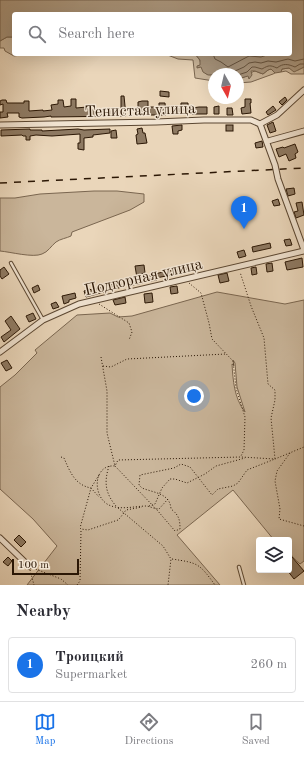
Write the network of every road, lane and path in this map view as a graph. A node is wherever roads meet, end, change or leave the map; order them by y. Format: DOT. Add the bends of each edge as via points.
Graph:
graph roads {
  1 [pos="304,90"];
  2 [pos="0,124"];
  3 [pos="260,124"];
  4 [pos="304,132"];
  5 [pos="268,142"];
  6 [pos="304,251"];
  7 [pos="11,264"];
  8 [pos="239,267"];
  9 [pos="184,279"];
  10 [pos="94,301"];
  11 [pos="43,320"];
  12 [pos="129,340"];
  13 [pos="0,352"];
  14 [pos="226,354"];
  15 [pos="101,357"];
  16 [pos="103,366"];
  17 [pos="304,447"];
  18 [pos="290,453"];
  19 [pos="61,457"];
  20 [pos="240,457"];
  21 [pos="247,457"];
  22 [pos="275,459"];
  23 [pos="109,466"];
  24 [pos="115,466"];
  25 [pos="100,473"];
  26 [pos="198,478"];
  27 [pos="91,488"];
  28 [pos="159,494"];
  29 [pos="101,498"];
  30 [pos="168,498"];
  31 [pos="152,505"];
  32 [pos="149,506"];
  33 [pos="117,507"];
  34 [pos="157,510"];
  35 [pos="123,514"];
  36 [pos="304,526"];
  37 [pos="81,529"];
  38 [pos="0,538"];
  39 [pos="171,559"];
  40 [pos="29,566"];
  41 [pos="239,567"];
  42 [pos="34,585"];
  43 [pos="68,585"];
  44 [pos="77,585"];
  45 [pos="168,585"];
  46 [pos="214,585"];
  47 [pos="244,585"];
  1 -- 3 [label="street" via="277,115"];
  2 -- 3 [label="street, Тенистая улица" via="252,120"];
  3 -- 5 [label="street"];
  4 -- 5 [label="street"];
  5 -- 6 [label="street" via="275,165 276,180"];
  6 -- 8 [label="street, Подгорная улица"];
  7 -- 11 [label="lane"];
  8 -- 9 [label="street, Подгорная улица"];
  8 -- 22 [label="path" via="264,338 268,384 274,390 275,400 271,418"];
  9 -- 10 [label="street, Подгорная улица"];
  9 -- 14 [label="path" via="201,293 212,339"];
  10 -- 11 [label="street, Подгорная улица" via="79,304"];
  10 -- 12 [label="path" via="129,323 132,332"];
  11 -- 13 [label="street, Подгорная улица"];
  14 -- 16 [label="path" via="127,359 110,367"];
  14 -- 20 [label="path" via="233,361 236,388 244,417 244,450"];
  15 -- 16 [label="path"];
  16 -- 24 [label="path" via="107,391 107,434"];
  17 -- 18 [label="path"];
  18 -- 22 [label="path"];
  18 -- 36 [label="path" via="277,471 275,481 280,509 279,519"];
  19 -- 27 [label="path" via="77,482"];
  20 -- 21 [label="path"];
  20 -- 24 [label="path" via="118,460"];
  21 -- 22 [label="path"];
  21 -- 26 [label="path" via="216,466"];
  22 -- 26 [label="path" via="247,470 238,483 218,489 212,495"];
  23 -- 24 [label="path"];
  23 -- 25 [label="path"];
  23 -- 33 [label="path" via="106,484 109,498"];
  24 -- 31 [label="path"];
  25 -- 27 [label="path"];
  25 -- 29 [label="path" via="97,481"];
  26 -- 28 [label="path" via="188,483 170,479"];
  26 -- 28 [label="path" via="190,467 182,464 140,475 139,485 142,488"];
  27 -- 29 [label="path"];
  27 -- 37 [label="path" via="81,519"];
  28 -- 30 [label="path"];
  28 -- 31 [label="path"];
  29 -- 33 [label="path" via="109,505"];
  30 -- 34 [label="path"];
  30 -- 34 [label="path" via="171,509 180,518 180,529 175,531"];
  31 -- 32 [label="path"];
  31 -- 34 [label="path"];
  32 -- 33 [label="path"];
  32 -- 34 [label="path"];
  32 -- 35 [label="path" via="126,510"];
  33 -- 35 [label="path"];
  35 -- 37 [label="path" via="118,520 88,530"];
  35 -- 39 [label="path" via="158,541"];
  37 -- 44 [label="path" via="80,581"];
  38 -- 40 [label="street"];
  39 -- 45 [label="path"];
  39 -- 46 [label="path" via="195,563"];
  40 -- 42 [label="path"];
  40 -- 43 [label="path" via="61,579"];
  41 -- 47 [label="lane"];
}
